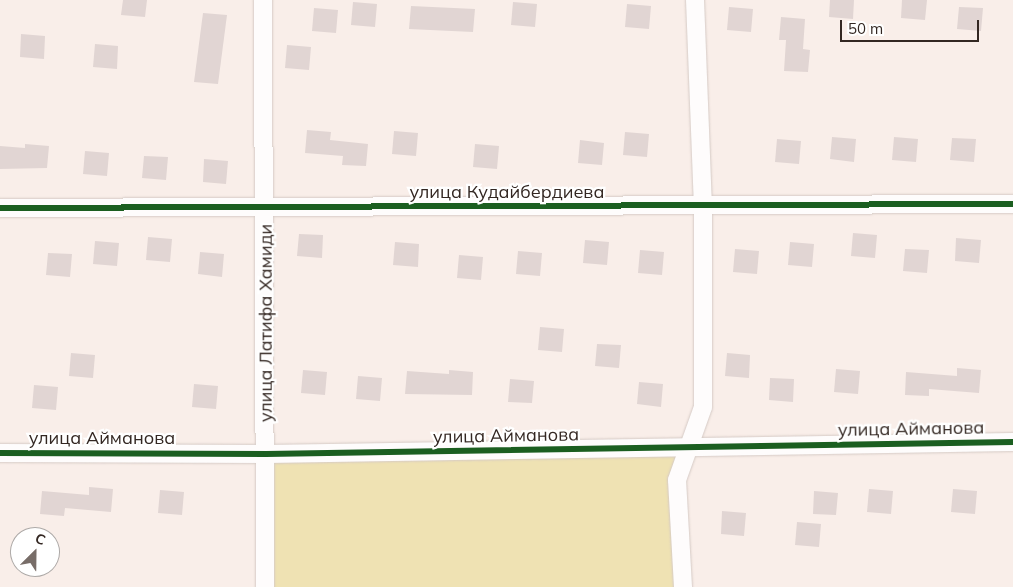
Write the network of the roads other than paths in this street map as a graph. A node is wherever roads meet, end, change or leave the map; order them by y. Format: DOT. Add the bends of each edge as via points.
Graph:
graph roads {
  1 [pos="263,0"];
  2 [pos="695,0"];
  3 [pos="1013,204"];
  4 [pos="266,206"];
  5 [pos="0,208"];
  6 [pos="703,208"];
  7 [pos="1013,442"];
  8 [pos="688,449"];
  9 [pos="0,453"];
  10 [pos="266,454"];
  11 [pos="265,587"];
  12 [pos="684,587"];
  1 -- 4 [label="street, улица Латифа Хамиди"];
  2 -- 6 [label="street"];
  3 -- 6 [label="street, улица Кудайбердиева"];
  4 -- 5 [label="street, улица Кудайбердиева"];
  4 -- 6 [label="street, улица Кудайбердиева"];
  4 -- 10 [label="street, улица Латифа Хамиди"];
  6 -- 8 [label="street" via="703,407"];
  7 -- 8 [label="street, улица Айманова"];
  8 -- 10 [label="street, улица Айманова"];
  8 -- 12 [label="street" via="677,480"];
  9 -- 10 [label="street, улица Айманова"];
  10 -- 11 [label="street, улица Латифа Хамиди"];
}
